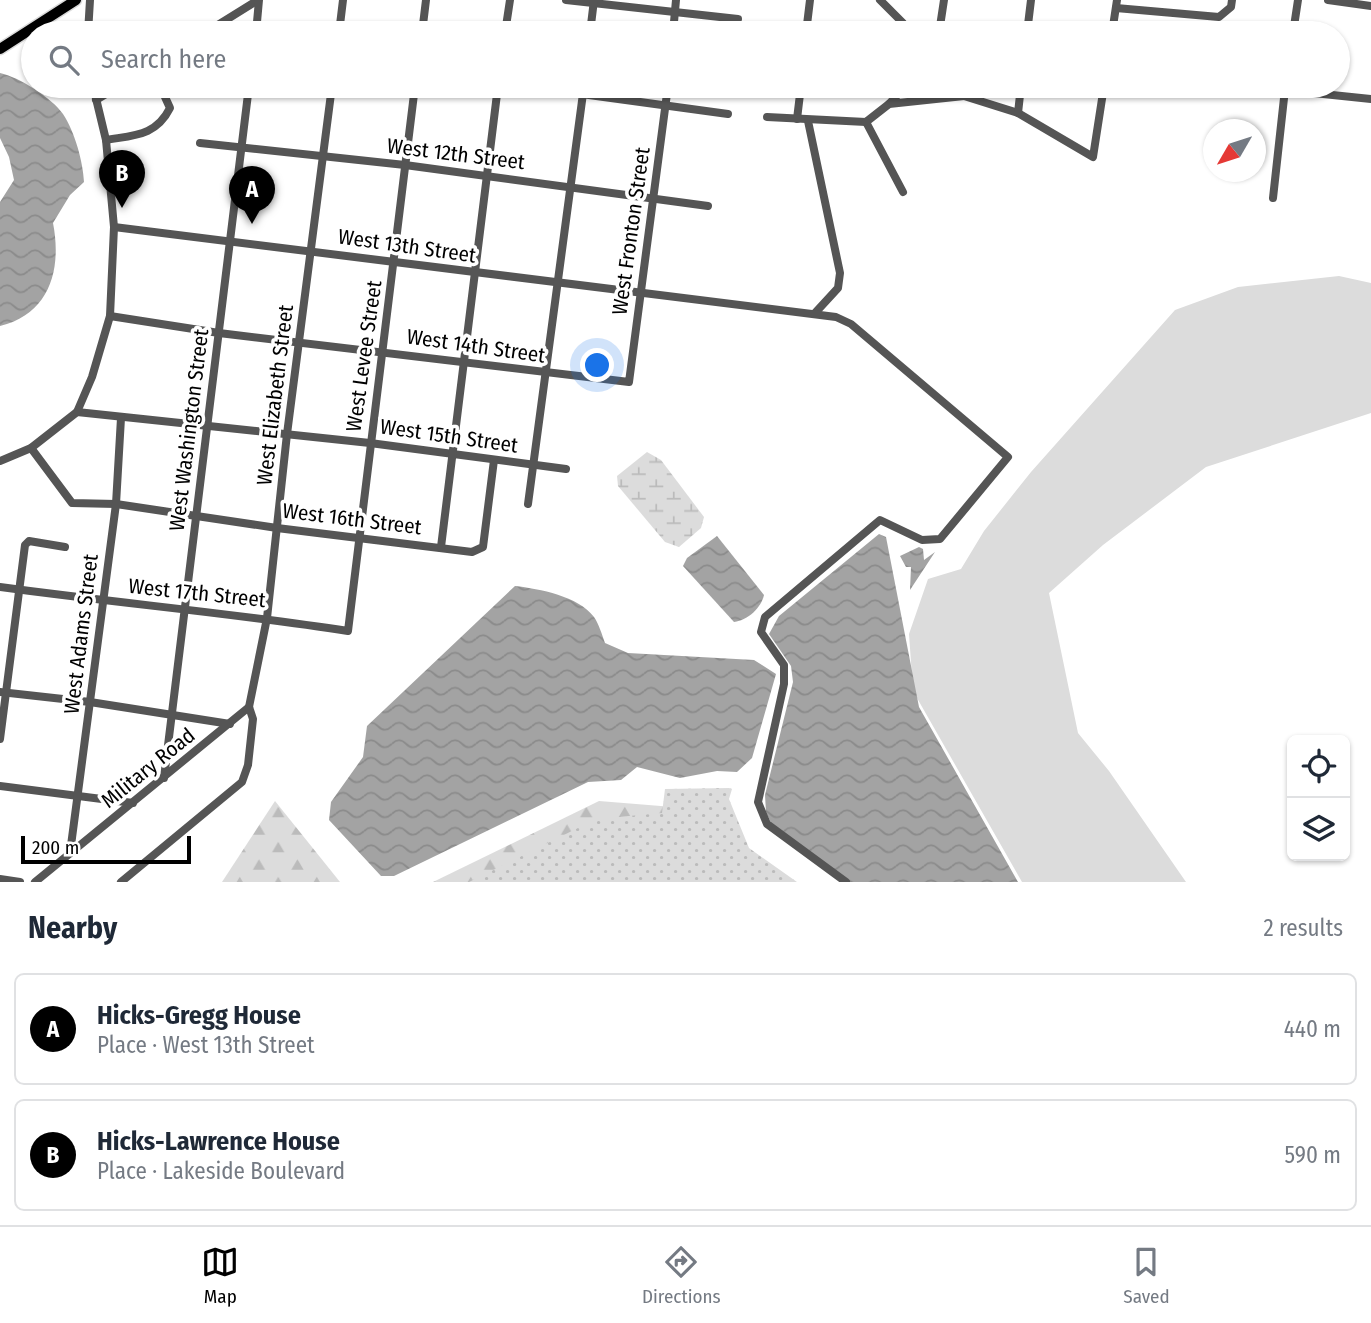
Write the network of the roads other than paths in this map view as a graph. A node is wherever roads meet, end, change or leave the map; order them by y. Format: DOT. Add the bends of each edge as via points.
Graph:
graph roads {
  1 [pos="76,0"];
  2 [pos="90,0"];
  3 [pos="259,0"];
  4 [pos="343,0"];
  5 [pos="426,0"];
  6 [pos="510,0"];
  7 [pos="566,0"];
  8 [pos="676,0"];
  9 [pos="810,0"];
  10 [pos="880,0"];
  11 [pos="944,0"];
  12 [pos="1031,0"];
  13 [pos="1232,0"];
  14 [pos="1298,0"];
  15 [pos="1328,0"];
  16 [pos="593,2"];
  17 [pos="1117,4"];
  18 [pos="1371,6"];
  19 [pos="675,12"];
  20 [pos="738,19"];
  21 [pos="43,21"];
  22 [pos="89,21"];
  23 [pos="225,21"];
  24 [pos="257,21"];
  25 [pos="340,21"];
  26 [pos="423,21"];
  27 [pos="507,21"];
  28 [pos="591,21"];
  29 [pos="674,21"];
  30 [pos="807,21"];
  31 [pos="901,21"];
  32 [pos="941,21"];
  33 [pos="1028,21"];
  34 [pos="1295,21"];
  35 [pos="21,35"];
  36 [pos="0,49"];
  37 [pos="1350,96"];
  38 [pos="99,98"];
  39 [pos="165,98"];
  40 [pos="248,98"];
  41 [pos="331,98"];
  42 [pos="413,98"];
  43 [pos="497,98"];
  44 [pos="582,98"];
  45 [pos="622,98"];
  46 [pos="667,98"];
  47 [pos="800,98"];
  48 [pos="895,98"];
  49 [pos="945,98"];
  50 [pos="970,98"];
  51 [pos="1020,98"];
  52 [pos="1102,98"];
  53 [pos="1284,98"];
  54 [pos="1371,99"];
  55 [pos="96,100"];
  56 [pos="889,104"];
  57 [pos="666,107"];
  58 [pos="1018,113"];
  59 [pos="728,114"];
  60 [pos="767,117"];
  61 [pos="797,119"];
  62 [pos="808,121"];
  63 [pos="866,122"];
  64 [pos="106,140"];
  65 [pos="200,143"];
  66 [pos="242,147"];
  67 [pos="325,155"];
  68 [pos="405,165"];
  69 [pos="487,176"];
  70 [pos="572,186"];
  71 [pos="903,192"];
  72 [pos="653,198"];
  73 [pos="1273,198"];
  74 [pos="708,206"];
  75 [pos="114,227"];
  76 [pos="229,239"];
  77 [pos="311,251"];
  78 [pos="395,262"];
  79 [pos="474,273"];
  80 [pos="558,280"];
  81 [pos="639,290"];
  82 [pos="815,313"];
  83 [pos="110,316"];
  84 [pos="219,333"];
  85 [pos="300,341"];
  86 [pos="384,351"];
  87 [pos="462,361"];
  88 [pos="547,373"];
  89 [pos="629,382"];
  90 [pos="77,412"];
  91 [pos="121,418"];
  92 [pos="208,425"];
  93 [pos="287,435"];
  94 [pos="370,443"];
  95 [pos="31,448"];
  96 [pos="452,454"];
  97 [pos="494,460"];
  98 [pos="0,461"];
  99 [pos="534,466"];
  100 [pos="566,469"];
  101 [pos="116,504"];
  102 [pos="528,504"];
  103 [pos="195,515"];
  104 [pos="277,528"];
  105 [pos="358,536"];
  106 [pos="65,547"];
  107 [pos="441,547"];
  108 [pos="0,587"];
  109 [pos="21,590"];
  110 [pos="102,600"];
  111 [pos="184,611"];
  112 [pos="267,618"];
  113 [pos="348,631"];
  114 [pos="3,693"];
  115 [pos="90,702"];
  116 [pos="249,708"];
  117 [pos="171,715"];
  118 [pos="230,724"];
  119 [pos="0,739"];
  120 [pos="164,778"];
  121 [pos="0,786"];
  122 [pos="79,796"];
  123 [pos="133,803"];
  124 [pos="70,853"];
  125 [pos="0,879"];
  126 [pos="20,882"];
  127 [pos="35,882"];
  128 [pos="121,882"];
  129 [pos="845,882"];
  1 -- 21 [label="main road"];
  2 -- 22 [label="street"];
  3 -- 23 [label="street"];
  3 -- 24 [label="street"];
  4 -- 25 [label="street"];
  5 -- 26 [label="street"];
  6 -- 27 [label="street"];
  7 -- 16 [label="street"];
  8 -- 19 [label="street"];
  9 -- 30 [label="street"];
  10 -- 31 [label="street"];
  11 -- 32 [label="street"];
  12 -- 33 [label="street"];
  13 -- 17 [label="street" via="1219,17"];
  14 -- 34 [label="street"];
  15 -- 18 [label="street"];
  16 -- 19 [label="street"];
  16 -- 28 [label="street"];
  19 -- 20 [label="street"];
  19 -- 29 [label="street"];
  35 -- 36 [label="main road"];
  37 -- 54 [label="street"];
  38 -- 55 [label="street"];
  39 -- 64 [label="street" via="170,108 162,123 148,131"];
  40 -- 66 [label="street, West Washington Street"];
  41 -- 67 [label="street, West Elizabeth Street"];
  42 -- 68 [label="street, West Levee Street"];
  43 -- 69 [label="street"];
  44 -- 70 [label="street"];
  45 -- 57 [label="street"];
  46 -- 57 [label="street, West Fronton Street"];
  47 -- 61 [label="street"];
  48 -- 56 [label="street"];
  49 -- 56 [label="street"];
  50 -- 58 [label="street"];
  51 -- 58 [label="street"];
  52 -- 58 [label="street" via="1093,157"];
  53 -- 73 [label="street"];
  55 -- 64 [label="street"];
  56 -- 63 [label="street"];
  57 -- 59 [label="street"];
  57 -- 72 [label="street, West Fronton Street"];
  60 -- 61 [label="street"];
  61 -- 62 [label="street"];
  62 -- 63 [label="street"];
  62 -- 82 [label="street" via="840,273 838,288"];
  63 -- 71 [label="street"];
  64 -- 75 [label="street"];
  65 -- 66 [label="street, West 12th Street"];
  66 -- 67 [label="street, West 12th Street"];
  66 -- 76 [label="street, West Washington Street"];
  67 -- 68 [label="street, West 12th Street"];
  67 -- 77 [label="street, West Elizabeth Street"];
  68 -- 69 [label="street, West 12th Street"];
  68 -- 78 [label="street, West Levee Street"];
  69 -- 70 [label="street, West 12th Street"];
  69 -- 79 [label="street"];
  70 -- 72 [label="street, West 12th Street"];
  70 -- 80 [label="street"];
  72 -- 74 [label="street, West 12th Street"];
  72 -- 81 [label="street, West Fronton Street"];
  75 -- 76 [label="street, West 13th Street"];
  75 -- 83 [label="street"];
  76 -- 77 [label="street, West 13th Street"];
  76 -- 84 [label="street, West Washington Street"];
  77 -- 78 [label="street, West 13th Street"];
  77 -- 85 [label="street, West Elizabeth Street"];
  78 -- 79 [label="street, West 13th Street"];
  78 -- 86 [label="street, West Levee Street"];
  79 -- 80 [label="street, West 13th Street"];
  79 -- 87 [label="street"];
  80 -- 81 [label="street, West 13th Street"];
  80 -- 88 [label="street"];
  81 -- 82 [label="street, West 13th Street"];
  81 -- 89 [label="street, West Fronton Street"];
  82 -- 129 [label="street, West 13th Street" via="851,324 1008,457 940,539 922,540 880,520 765,617 761,632 784,666 784,684 758,802 766,824"];
  83 -- 84 [label="street, West 14th Street"];
  83 -- 90 [label="street"];
  84 -- 85 [label="street, West 14th Street"];
  84 -- 92 [label="street, West Washington Street"];
  85 -- 86 [label="street, West 14th Street"];
  85 -- 93 [label="street, West Elizabeth Street"];
  86 -- 87 [label="street, West 14th Street"];
  86 -- 94 [label="street, West Levee Street"];
  87 -- 88 [label="street, West 14th Street"];
  87 -- 96 [label="street"];
  88 -- 89 [label="street, West 14th Street"];
  88 -- 99 [label="street"];
  90 -- 91 [label="street, West 15th Street"];
  90 -- 95 [label="street"];
  91 -- 92 [label="street, West 15th Street"];
  91 -- 101 [label="street, West Adams Street"];
  92 -- 93 [label="street, West 15th Street"];
  92 -- 103 [label="street, West Washington Street"];
  93 -- 94 [label="street, West 15th Street"];
  93 -- 104 [label="street, West Elizabeth Street"];
  94 -- 96 [label="street, West 15th Street"];
  94 -- 105 [label="street, West Levee Street"];
  95 -- 98 [label="street"];
  95 -- 101 [label="street, West 16th Street" via="72,503"];
  96 -- 97 [label="street, West 15th Street"];
  96 -- 107 [label="street"];
  97 -- 99 [label="street, West 15th Street"];
  97 -- 107 [label="street, West 16th Street" via="483,547 472,552"];
  99 -- 100 [label="street, West 15th Street"];
  99 -- 102 [label="street"];
  101 -- 103 [label="street, West 16th Street"];
  101 -- 110 [label="street, West Adams Street"];
  103 -- 104 [label="street, West 16th Street"];
  103 -- 111 [label="street, West Washington Street"];
  104 -- 105 [label="street, West 16th Street"];
  104 -- 112 [label="street, West Elizabeth Street"];
  105 -- 107 [label="street, West 16th Street"];
  105 -- 113 [label="street, West Levee Street"];
  106 -- 109 [label="street" via="29,541"];
  108 -- 109 [label="street, West 17th Street"];
  109 -- 110 [label="street, West 17th Street"];
  109 -- 114 [label="street"];
  110 -- 111 [label="street, West 17th Street"];
  110 -- 115 [label="street, West Adams Street"];
  111 -- 112 [label="street, West 17th Street"];
  111 -- 117 [label="street, West Washington Street"];
  112 -- 113 [label="street, West 17th Street"];
  112 -- 116 [label="street, West Elizabeth Street"];
  114 -- 115 [label="street"];
  114 -- 119 [label="street"];
  115 -- 117 [label="street"];
  115 -- 122 [label="street, West Adams Street"];
  116 -- 118 [label="street, Military Road"];
  116 -- 128 [label="street, West Elizabeth Street" via="253,719 242,782"];
  117 -- 118 [label="street"];
  117 -- 120 [label="street, West Washington Street"];
  118 -- 120 [label="street, Military Road"];
  120 -- 123 [label="street, Military Road"];
  121 -- 122 [label="street"];
  122 -- 123 [label="street"];
  122 -- 124 [label="street, West Adams Street"];
  123 -- 124 [label="street, Military Road"];
  124 -- 127 [label="street, Military Road"];
  125 -- 126 [label="street"];
}
